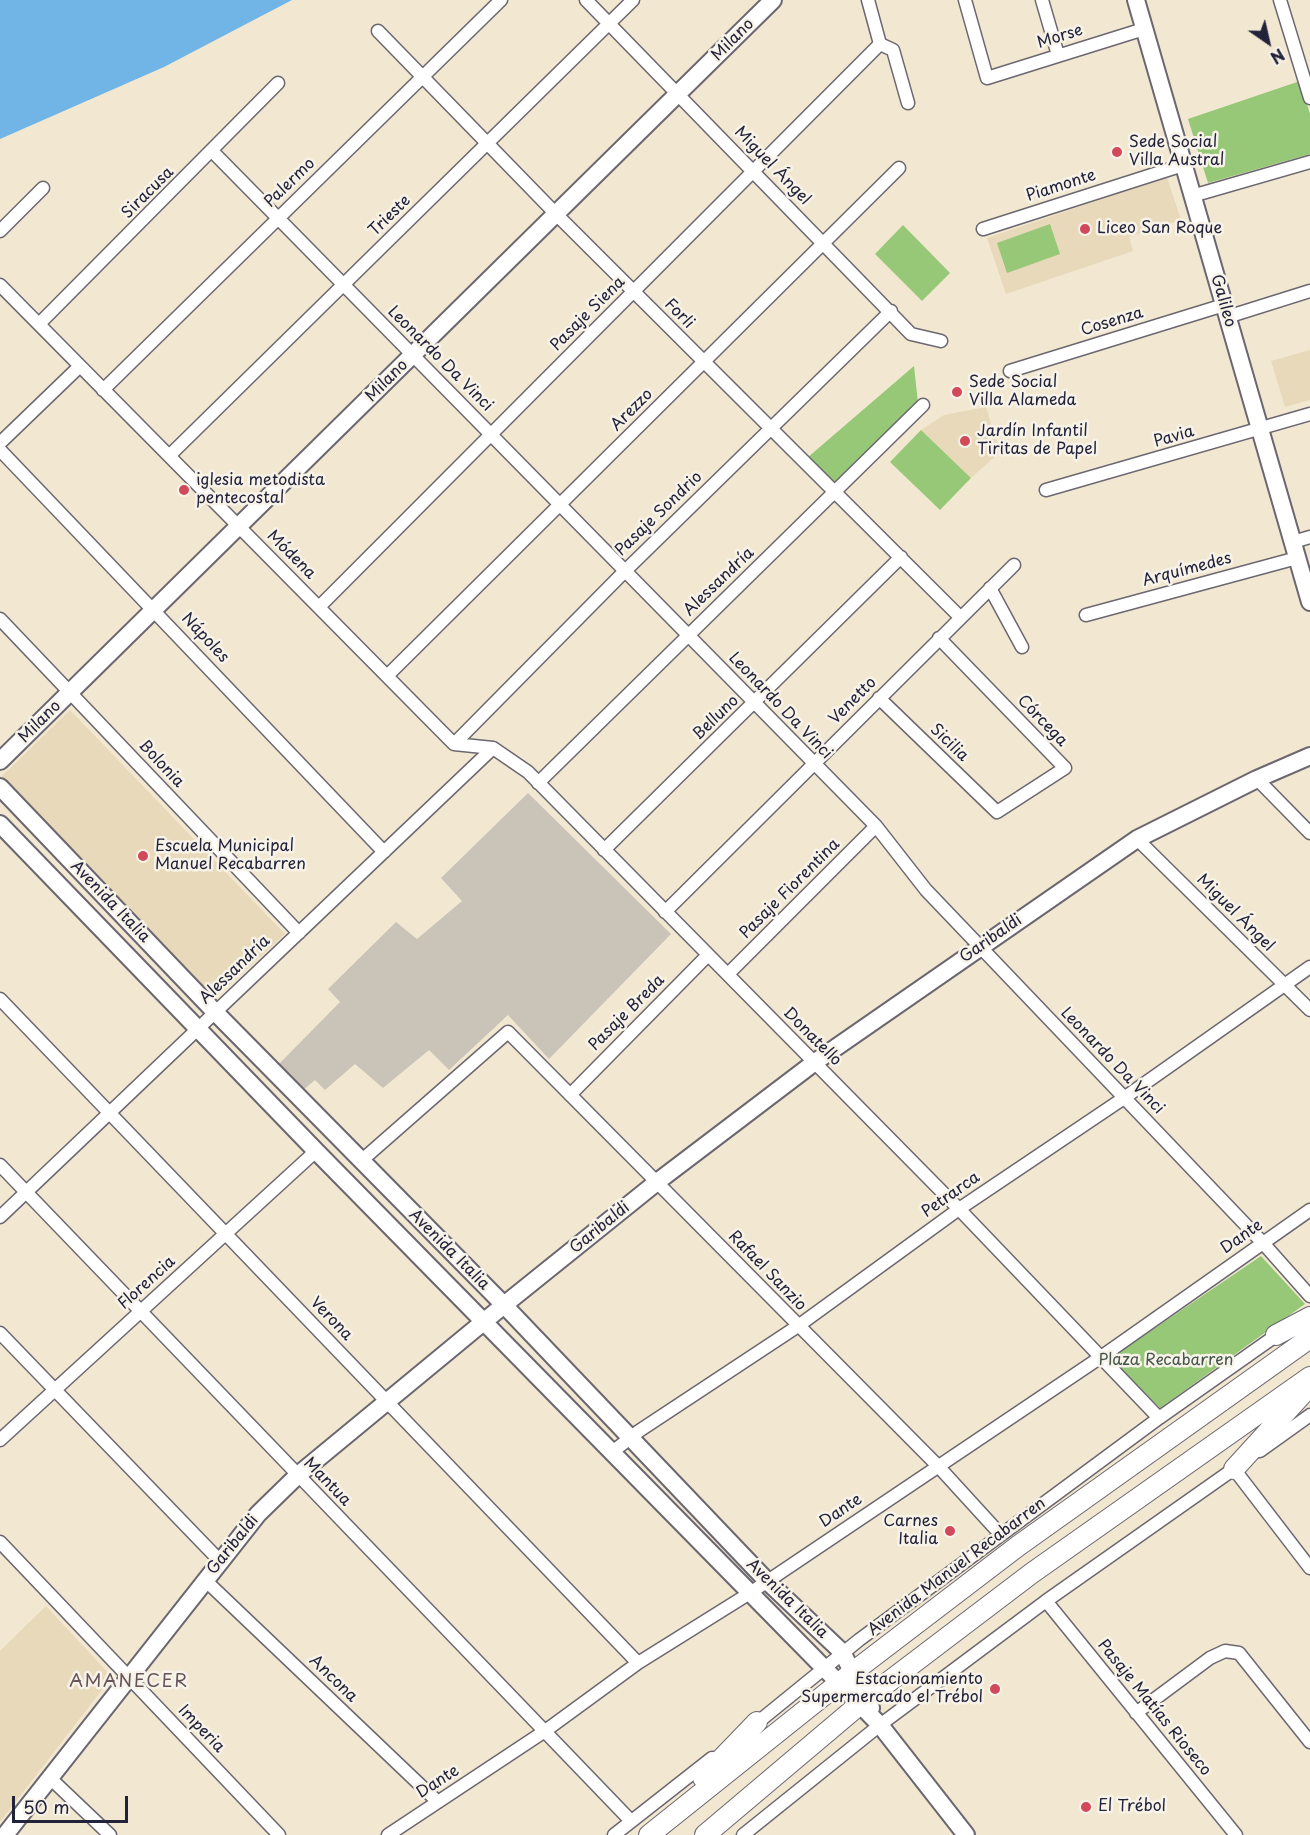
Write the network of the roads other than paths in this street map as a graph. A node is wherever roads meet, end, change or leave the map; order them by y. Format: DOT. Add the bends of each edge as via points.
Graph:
graph roads {
  1 [pos="501,0"];
  2 [pos="586,0"];
  3 [pos="633,0"];
  4 [pos="773,0"];
  5 [pos="868,0"];
  6 [pos="965,0"];
  7 [pos="1042,0"];
  8 [pos="1136,0"];
  9 [pos="1280,0"];
  10 [pos="609,24"];
  11 [pos="1144,29"];
  12 [pos="378,31"];
  13 [pos="880,44"];
  14 [pos="1058,55"];
  15 [pos="421,76"];
  16 [pos="278,83"];
  17 [pos="678,94"];
  18 [pos="1310,98"];
  19 [pos="908,103"];
  20 [pos="487,144"];
  21 [pos="213,152"];
  22 [pos="1310,162"];
  23 [pos="1184,165"];
  24 [pos="899,168"];
  25 [pos="754,171"];
  26 [pos="43,188"];
  27 [pos="1192,196"];
  28 [pos="556,214"];
  29 [pos="278,218"];
  30 [pos="983,229"];
  31 [pos="0,231"];
  32 [pos="824,242"];
  33 [pos="0,285"];
  34 [pos="343,285"];
  35 [pos="1310,291"];
  36 [pos="634,292"];
  37 [pos="891,311"];
  38 [pos="1226,311"];
  39 [pos="39,324"];
  40 [pos="941,340"];
  41 [pos="412,355"];
  42 [pos="704,362"];
  43 [pos="80,366"];
  44 [pos="1010,371"];
  45 [pos="103,390"];
  46 [pos="923,405"];
  47 [pos="1310,414"];
  48 [pos="770,429"];
  49 [pos="1260,429"];
  50 [pos="491,435"];
  51 [pos="0,443"];
  52 [pos="0,450"];
  53 [pos="169,456"];
  54 [pos="1046,490"];
  55 [pos="835,492"];
  56 [pos="560,505"];
  57 [pos="239,526"];
  58 [pos="1310,537"];
  59 [pos="1295,550"];
  60 [pos="901,557"];
  61 [pos="1014,565"];
  62 [pos="625,571"];
  63 [pos="990,588"];
  64 [pos="1310,602"];
  65 [pos="319,607"];
  66 [pos="155,609"];
  67 [pos="1086,615"];
  68 [pos="960,617"];
  69 [pos="0,619"];
  70 [pos="688,636"];
  71 [pos="939,638"];
  72 [pos="1022,647"];
  73 [pos="387,676"];
  74 [pos="70,692"];
  75 [pos="879,698"];
  76 [pos="754,703"];
  77 [pos="454,744"];
  78 [pos="493,748"];
  79 [pos="1310,756"];
  80 [pos="0,761"];
  81 [pos="814,764"];
  82 [pos="1257,779"];
  83 [pos="538,783"];
  84 [pos="0,787"];
  85 [pos="997,812"];
  86 [pos="0,824"];
  87 [pos="876,826"];
  88 [pos="1310,833"];
  89 [pos="1137,839"];
  90 [pos="604,850"];
  91 [pos="384,852"];
  92 [pos="665,912"];
  93 [pos="299,933"];
  94 [pos="979,946"];
  95 [pos="708,954"];
  96 [pos="1310,967"];
  97 [pos="728,974"];
  98 [pos="1284,985"];
  99 [pos="0,999"];
  100 [pos="1310,1010"];
  101 [pos="215,1012"];
  102 [pos="198,1029"];
  103 [pos="815,1062"];
  104 [pos="570,1095"];
  105 [pos="1124,1098"];
  106 [pos="110,1113"];
  107 [pos="316,1151"];
  108 [pos="361,1161"];
  109 [pos="0,1165"];
  110 [pos="657,1182"];
  111 [pos="26,1192"];
  112 [pos="959,1209"];
  113 [pos="1310,1210"];
  114 [pos="0,1217"];
  115 [pos="225,1233"];
  116 [pos="1263,1243"];
  117 [pos="1310,1296"];
  118 [pos="504,1305"];
  119 [pos="140,1311"];
  120 [pos="1310,1314"];
  121 [pos="483,1322"];
  122 [pos="798,1326"];
  123 [pos="0,1333"];
  124 [pos="1276,1335"];
  125 [pos="1310,1338"];
  126 [pos="1101,1357"];
  127 [pos="1310,1377"];
  128 [pos="1310,1385"];
  129 [pos="55,1390"];
  130 [pos="387,1402"];
  131 [pos="1310,1415"];
  132 [pos="1159,1418"];
  133 [pos="631,1437"];
  134 [pos="0,1440"];
  135 [pos="611,1453"];
  136 [pos="938,1466"];
  137 [pos="1234,1469"];
  138 [pos="298,1475"];
  139 [pos="1001,1535"];
  140 [pos="0,1542"];
  141 [pos="220,1561"];
  142 [pos="1310,1568"];
  143 [pos="205,1580"];
  144 [pos="767,1581"];
  145 [pos="750,1593"];
  146 [pos="1046,1601"];
  147 [pos="843,1652"];
  148 [pos="638,1663"];
  149 [pos="823,1667"];
  150 [pos="845,1677"];
  151 [pos="130,1678"];
  152 [pos="863,1702"];
  153 [pos="1136,1713"];
  154 [pos="758,1722"];
  155 [pos="880,1725"];
  156 [pos="545,1731"];
  157 [pos="1310,1742"];
  158 [pos="50,1778"];
  159 [pos="438,1802"];
  160 [pos="631,1821"];
  161 [pos="964,1834"];
  162 [pos="5,1835"];
  163 [pos="110,1835"];
  164 [pos="279,1835"];
  165 [pos="388,1835"];
  166 [pos="614,1835"];
  167 [pos="648,1835"];
  168 [pos="705,1835"];
  169 [pos="742,1835"];
  170 [pos="1236,1835"];
  1 -- 15 [label="street, Palermo"];
  2 -- 10 [label="street, Miguel Ángel"];
  3 -- 10 [label="street, Trieste"];
  4 -- 17 [label="street, Milano"];
  5 -- 13 [label="street"];
  6 -- 14 [label="street, Morse" via="987,78"];
  7 -- 14 [label="street"];
  8 -- 11 [label="street, Galileo"];
  9 -- 18 [label="street"];
  10 -- 17 [label="street, Miguel Ángel"];
  10 -- 20 [label="street, Trieste"];
  11 -- 14 [label="street, Morse"];
  11 -- 23 [label="street, Galileo"];
  12 -- 15 [label="street, Forli"];
  13 -- 19 [label="street" via="893,50"];
  13 -- 25 [label="street, Pasaje Siena"];
  15 -- 20 [label="street, Forli"];
  15 -- 29 [label="street, Palermo"];
  16 -- 21 [label="street, Siracusa"];
  17 -- 25 [label="street, Miguel Ángel"];
  17 -- 28 [label="street, Milano"];
  20 -- 28 [label="street, Forli"];
  20 -- 34 [label="street, Trieste"];
  21 -- 29 [label="street, Leonardo Da Vinci"];
  21 -- 39 [label="street, Siracusa"];
  22 -- 27 [label="street"];
  23 -- 27 [label="street, Galileo"];
  23 -- 30 [label="street, Piamonte"];
  24 -- 32 [label="street, Arezzo"];
  25 -- 32 [label="street, Miguel Ángel"];
  25 -- 36 [label="street, Pasaje Siena"];
  26 -- 31 [label="street"];
  27 -- 38 [label="street, Galileo"];
  28 -- 36 [label="street, Forli"];
  28 -- 41 [label="street, Milano"];
  29 -- 34 [label="street, Leonardo Da Vinci"];
  29 -- 45 [label="street, Palermo"];
  32 -- 37 [label="street, Miguel Ángel"];
  32 -- 42 [label="street, Arezzo"];
  33 -- 39 [label="street, Módena"];
  34 -- 41 [label="street, Leonardo Da Vinci"];
  34 -- 53 [label="street, Trieste"];
  35 -- 38 [label="street, Cosenza"];
  36 -- 42 [label="street, Forli"];
  36 -- 50 [label="street, Pasaje Siena"];
  37 -- 40 [label="street, Miguel Ángel" via="911,334"];
  37 -- 48 [label="street, Pasaje Sondrio"];
  38 -- 44 [label="street, Cosenza"];
  38 -- 49 [label="street, Galileo"];
  39 -- 43 [label="street, Módena"];
  41 -- 50 [label="street, Leonardo Da Vinci"];
  41 -- 57 [label="street, Milano"];
  42 -- 48 [label="street, Forli"];
  42 -- 56 [label="street, Arezzo"];
  43 -- 45 [label="street, Módena"];
  43 -- 51 [label="street"];
  45 -- 53 [label="street, Módena"];
  46 -- 55 [label="street, Alessandría"];
  47 -- 49 [label="street, Pavia"];
  48 -- 55 [label="street, Forli"];
  48 -- 62 [label="street, Pasaje Sondrio"];
  49 -- 54 [label="street, Pavia"];
  49 -- 59 [label="street, Galileo"];
  50 -- 56 [label="street, Leonardo Da Vinci"];
  50 -- 65 [label="street, Pasaje Siena"];
  52 -- 66 [label="street, Nápoles"];
  53 -- 57 [label="street, Módena"];
  55 -- 60 [label="street, Forli"];
  55 -- 70 [label="street, Alessandría"];
  56 -- 62 [label="street, Leonardo Da Vinci"];
  56 -- 73 [label="street, Arezzo"];
  57 -- 65 [label="street, Módena"];
  57 -- 66 [label="street, Milano"];
  58 -- 59 [label="street, Arquímedes"];
  59 -- 64 [label="street, Galileo"];
  59 -- 67 [label="street, Arquímedes"];
  60 -- 68 [label="street, Forli"];
  60 -- 76 [label="street, Belluno"];
  61 -- 63 [label="street, Venetto"];
  62 -- 70 [label="street, Leonardo Da Vinci"];
  62 -- 77 [label="street, Pasaje Sondrio"];
  63 -- 68 [label="street, Venetto"];
  63 -- 72 [label="street"];
  65 -- 73 [label="street, Módena"];
  66 -- 74 [label="street, Milano"];
  66 -- 91 [label="street, Nápoles"];
  68 -- 71 [label="street, Venetto"];
  69 -- 74 [label="street, Bolonia"];
  70 -- 76 [label="street, Leonardo Da Vinci"];
  70 -- 83 [label="street, Alessandría"];
  71 -- 75 [label="street, Venetto"];
  71 -- 85 [label="street, Córcega" via="1065,768"];
  73 -- 77 [label="street, Módena"];
  74 -- 80 [label="street, Milano"];
  74 -- 93 [label="street, Bolonia"];
  75 -- 81 [label="street, Venetto"];
  75 -- 85 [label="street, Sicilia"];
  76 -- 81 [label="street, Leonardo Da Vinci"];
  76 -- 90 [label="street, Belluno"];
  77 -- 78 [label="street"];
  78 -- 83 [label="street, Donatello" via="516,762"];
  78 -- 91 [label="street, Alessandría"];
  79 -- 82 [label="street, Garibaldi"];
  81 -- 87 [label="street, Leonardo Da Vinci"];
  81 -- 92 [label="street, Venetto"];
  82 -- 88 [label="street"];
  82 -- 89 [label="street, Garibaldi"];
  83 -- 90 [label="street, Donatello"];
  84 -- 101 [label="street, Avenida Italia"];
  86 -- 102 [label="street, Avenida Italia"];
  87 -- 94 [label="street, Leonardo Da Vinci" via="926,890"];
  87 -- 97 [label="street, Pasaje Fiorentina"];
  89 -- 94 [label="street, Garibaldi"];
  89 -- 98 [label="street, Miguel Ángel"];
  90 -- 92 [label="street, Donatello"];
  91 -- 93 [label="street, Alessandría"];
  92 -- 95 [label="street, Donatello"];
  93 -- 101 [label="street, Alessandría"];
  94 -- 103 [label="street, Garibaldi"];
  94 -- 105 [label="street, Leonardo Da Vinci"];
  95 -- 97 [label="street, Donatello"];
  95 -- 104 [label="street, Pasaje Breda"];
  96 -- 98 [label="street, Petrarca"];
  97 -- 103 [label="street, Donatello"];
  98 -- 100 [label="street, Miguel Ángel"];
  98 -- 105 [label="street, Petrarca"];
  99 -- 106 [label="street, Verona"];
  101 -- 102 [label="street, Alessandría"];
  101 -- 108 [label="street, Avenida Italia"];
  102 -- 106 [label="street, Alessandría"];
  102 -- 107 [label="street, Avenida Italia"];
  103 -- 110 [label="street, Garibaldi"];
  103 -- 112 [label="street, Donatello"];
  104 -- 108 [label="street, Rafael Sanzio" via="508,1032"];
  104 -- 110 [label="street, Rafael Sanzio"];
  105 -- 112 [label="street, Petrarca"];
  105 -- 116 [label="street, Leonardo Da Vinci"];
  106 -- 111 [label="street, Alessandría"];
  106 -- 115 [label="street, Verona"];
  107 -- 115 [label="street, Florencia"];
  107 -- 121 [label="street, Avenida Italia"];
  108 -- 118 [label="street, Avenida Italia"];
  109 -- 111 [label="street, Mantua"];
  110 -- 118 [label="street, Garibaldi"];
  110 -- 122 [label="street, Rafael Sanzio"];
  111 -- 114 [label="street, Alessandría"];
  111 -- 119 [label="street, Mantua"];
  112 -- 122 [label="street, Petrarca"];
  112 -- 126 [label="street, Donatello"];
  113 -- 116 [label="street, Dante"];
  115 -- 119 [label="street, Florencia"];
  115 -- 130 [label="street, Verona"];
  116 -- 117 [label="street, Leonardo Da Vinci"];
  116 -- 126 [label="street, Dante"];
  118 -- 121 [label="street, Garibaldi"];
  118 -- 133 [label="street, Avenida Italia"];
  119 -- 129 [label="street, Florencia"];
  119 -- 138 [label="street, Mantua"];
  120 -- 124 [label="main road"];
  121 -- 130 [label="street, Garibaldi"];
  121 -- 135 [label="street, Avenida Italia"];
  122 -- 133 [label="street, Petrarca"];
  122 -- 136 [label="street, Rafael Sanzio"];
  123 -- 129 [label="street"];
  124 -- 132 [label="street, Avenida Manuel Recabarren"];
  125 -- 150 [label="main road, Avenida Manuel Recabarren" via="1018,1546"];
  126 -- 132 [label="street"];
  126 -- 136 [label="street, Dante"];
  127 -- 152 [label="main road" via="1032,1573"];
  128 -- 137 [label="main road"];
  129 -- 134 [label="street, Florencia"];
  129 -- 141 [label="street"];
  130 -- 138 [label="street, Garibaldi"];
  130 -- 148 [label="street, Verona"];
  131 -- 137 [label="street"];
  132 -- 139 [label="street, Avenida Manuel Recabarren"];
  133 -- 135 [label="street, Petrarca"];
  133 -- 144 [label="street, Avenida Italia"];
  135 -- 145 [label="street, Avenida Italia"];
  136 -- 139 [label="street, Rafael Sanzio"];
  136 -- 144 [label="street, Dante"];
  137 -- 142 [label="street"];
  137 -- 146 [label="street"];
  138 -- 141 [label="street, Garibaldi" via="251,1521"];
  138 -- 156 [label="street, Mantua"];
  139 -- 147 [label="street, Avenida Manuel Recabarren"];
  140 -- 151 [label="street, Imperia"];
  141 -- 143 [label="street, Garibaldi"];
  143 -- 151 [label="street, Garibaldi"];
  143 -- 159 [label="street, Ancona"];
  144 -- 145 [label="street, Dante"];
  144 -- 147 [label="street, Avenida Italia"];
  145 -- 148 [label="street, Dante"];
  145 -- 149 [label="street, Avenida Italia"];
  146 -- 153 [label="street, Pasaje Matías Rioseco"];
  146 -- 155 [label="street"];
  147 -- 149 [label="street, Avenida Manuel Recabarren"];
  147 -- 150 [label="street, Avenida Italia"];
  148 -- 156 [label="street, Dante"];
  149 -- 150 [label="street, Avenida Italia"];
  149 -- 154 [label="street, Avenida Manuel Recabarren"];
  150 -- 152 [label="street, Avenida Italia"];
  150 -- 167 [label="main road, Avenida Manuel Recabarren"];
  151 -- 158 [label="street, Garibaldi"];
  151 -- 164 [label="street, Imperia"];
  152 -- 155 [label="street, Avenida Italia"];
  152 -- 168 [label="main road"];
  153 -- 157 [label="street" via="1210,1658 1225,1651 1239,1653"];
  153 -- 170 [label="street, Pasaje Matías Rioseco"];
  154 -- 160 [label="street, Avenida Manuel Recabarren"];
  154 -- 167 [label="main road"];
  155 -- 161 [label="street, Avenida Italia"];
  155 -- 169 [label="street"];
  156 -- 159 [label="street, Dante"];
  156 -- 160 [label="street, Mantua"];
  158 -- 162 [label="street, Garibaldi"];
  158 -- 163 [label="street"];
  159 -- 165 [label="street, Dante"];
  160 -- 166 [label="street, Avenida Manuel Recabarren"];
}
